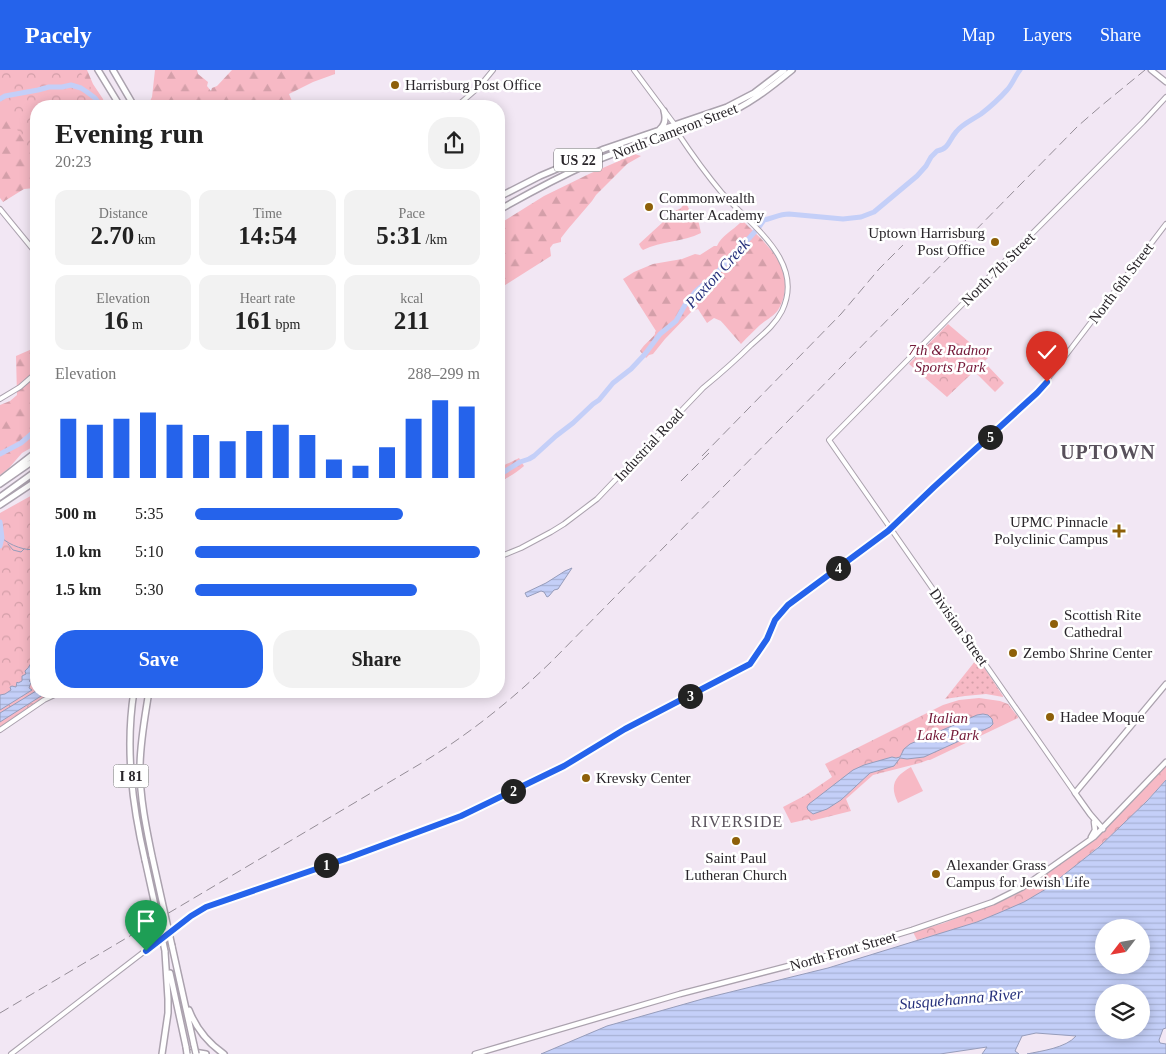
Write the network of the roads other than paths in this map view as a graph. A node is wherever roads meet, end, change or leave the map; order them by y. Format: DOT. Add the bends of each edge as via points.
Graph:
graph roads {
  1 [pos="98,70"];
  2 [pos="113,70"];
  3 [pos="493,70"];
  4 [pos="634,70"];
  5 [pos="784,70"];
  6 [pos="792,70"];
  7 [pos="1151,70"];
  8 [pos="1166,82"];
  9 [pos="126,92"];
  10 [pos="1166,97"];
  11 [pos="116,100"];
  12 [pos="131,100"];
  13 [pos="134,100"];
  14 [pos="464,100"];
  15 [pos="664,111"];
  16 [pos="675,125"];
  17 [pos="660,129"];
  18 [pos="677,132"];
  19 [pos="505,194"];
  20 [pos="505,207"];
  21 [pos="0,209"];
  22 [pos="1166,224"];
  23 [pos="30,246"];
  24 [pos="30,378"];
  25 [pos="0,400"];
  26 [pos="829,440"];
  27 [pos="30,457"];
  28 [pos="30,463"];
  29 [pos="30,475"];
  30 [pos="0,480"];
  31 [pos="0,484"];
  32 [pos="30,486"];
  33 [pos="0,497"];
  34 [pos="0,505"];
  35 [pos="891,528"];
  36 [pos="505,555"];
  37 [pos="1166,684"];
  38 [pos="48,698"];
  39 [pos="133,698"];
  40 [pos="148,698"];
  41 [pos="0,730"];
  42 [pos="1166,762"];
  43 [pos="1075,793"];
  44 [pos="1090,814"];
  45 [pos="1102,829"];
  46 [pos="1088,840"];
  47 [pos="165,951"];
  48 [pos="182,988"];
  49 [pos="11,1054"];
  50 [pos="162,1054"];
  51 [pos="187,1054"];
  52 [pos="196,1054"];
  53 [pos="206,1054"];
  54 [pos="224,1054"];
  55 [pos="475,1054"];
  1 -- 11 [label="highway"];
  2 -- 9 [label="highway"];
  3 -- 14 [label="street"];
  4 -- 15 [label="street"];
  5 -- 16 [label="highway, North Cameron Street / US 22" via="741,100"];
  6 -- 18 [label="highway, North Cameron Street / US 22" via="740,108"];
  7 -- 8 [label="main road"];
  9 -- 12 [label="highway"];
  9 -- 13 [label="highway"];
  10 -- 26 [label="street, North 7th Street"];
  15 -- 16 [label="street"];
  15 -- 17 [label="highway" via="665,122"];
  16 -- 17 [label="highway, North Cameron Street / US 22"];
  16 -- 18 [label="street"];
  17 -- 19 [label="highway, North Cameron Street / US 22" via="590,155"];
  18 -- 20 [label="highway, North Cameron Street / US 22" via="589,164"];
  18 -- 36 [label="street, Industrial Road" via="718,188 776,251 785,267 788,288 782,310 768,330 703,388 597,499 551,532"];
  21 -- 23 [label="street"];
  22 -- 35 [label="street, North 6th Street" via="1037,393"];
  24 -- 25 [label="street"];
  26 -- 35 [label="street, Division Street"];
  27 -- 30 [label="highway"];
  28 -- 31 [label="highway"];
  29 -- 33 [label="highway"];
  32 -- 34 [label="highway"];
  35 -- 43 [label="street, Division Street"];
  35 -- 49 [label="street, North 6th Street" via="788,605 775,620 750,664 601,742 564,766 461,816 206,907"];
  37 -- 43 [label="main road"];
  38 -- 41 [label="street"];
  39 -- 47 [label="highway, I 81, bridge" via="129,752 131,783"];
  40 -- 48 [label="highway, I 81, bridge" via="140,768 143,808"];
  42 -- 45 [label="main road, North Front Street"];
  43 -- 44 [label="main road, Division Street"];
  44 -- 45 [label="main road, Division Street"];
  44 -- 46 [label="main road" via="1096,828"];
  45 -- 46 [label="main road, North Front Street"];
  46 -- 55 [label="main road, North Front Street" via="1021,888 989,904 824,957 680,994"];
  47 -- 50 [label="highway" via="168,1013"];
  47 -- 51 [label="highway, I 81, bridge"];
  48 -- 52 [label="highway, I 81, bridge"];
  48 -- 54 [label="highway" via="196,1024"];
  51 -- 53 [label="highway"];
}
